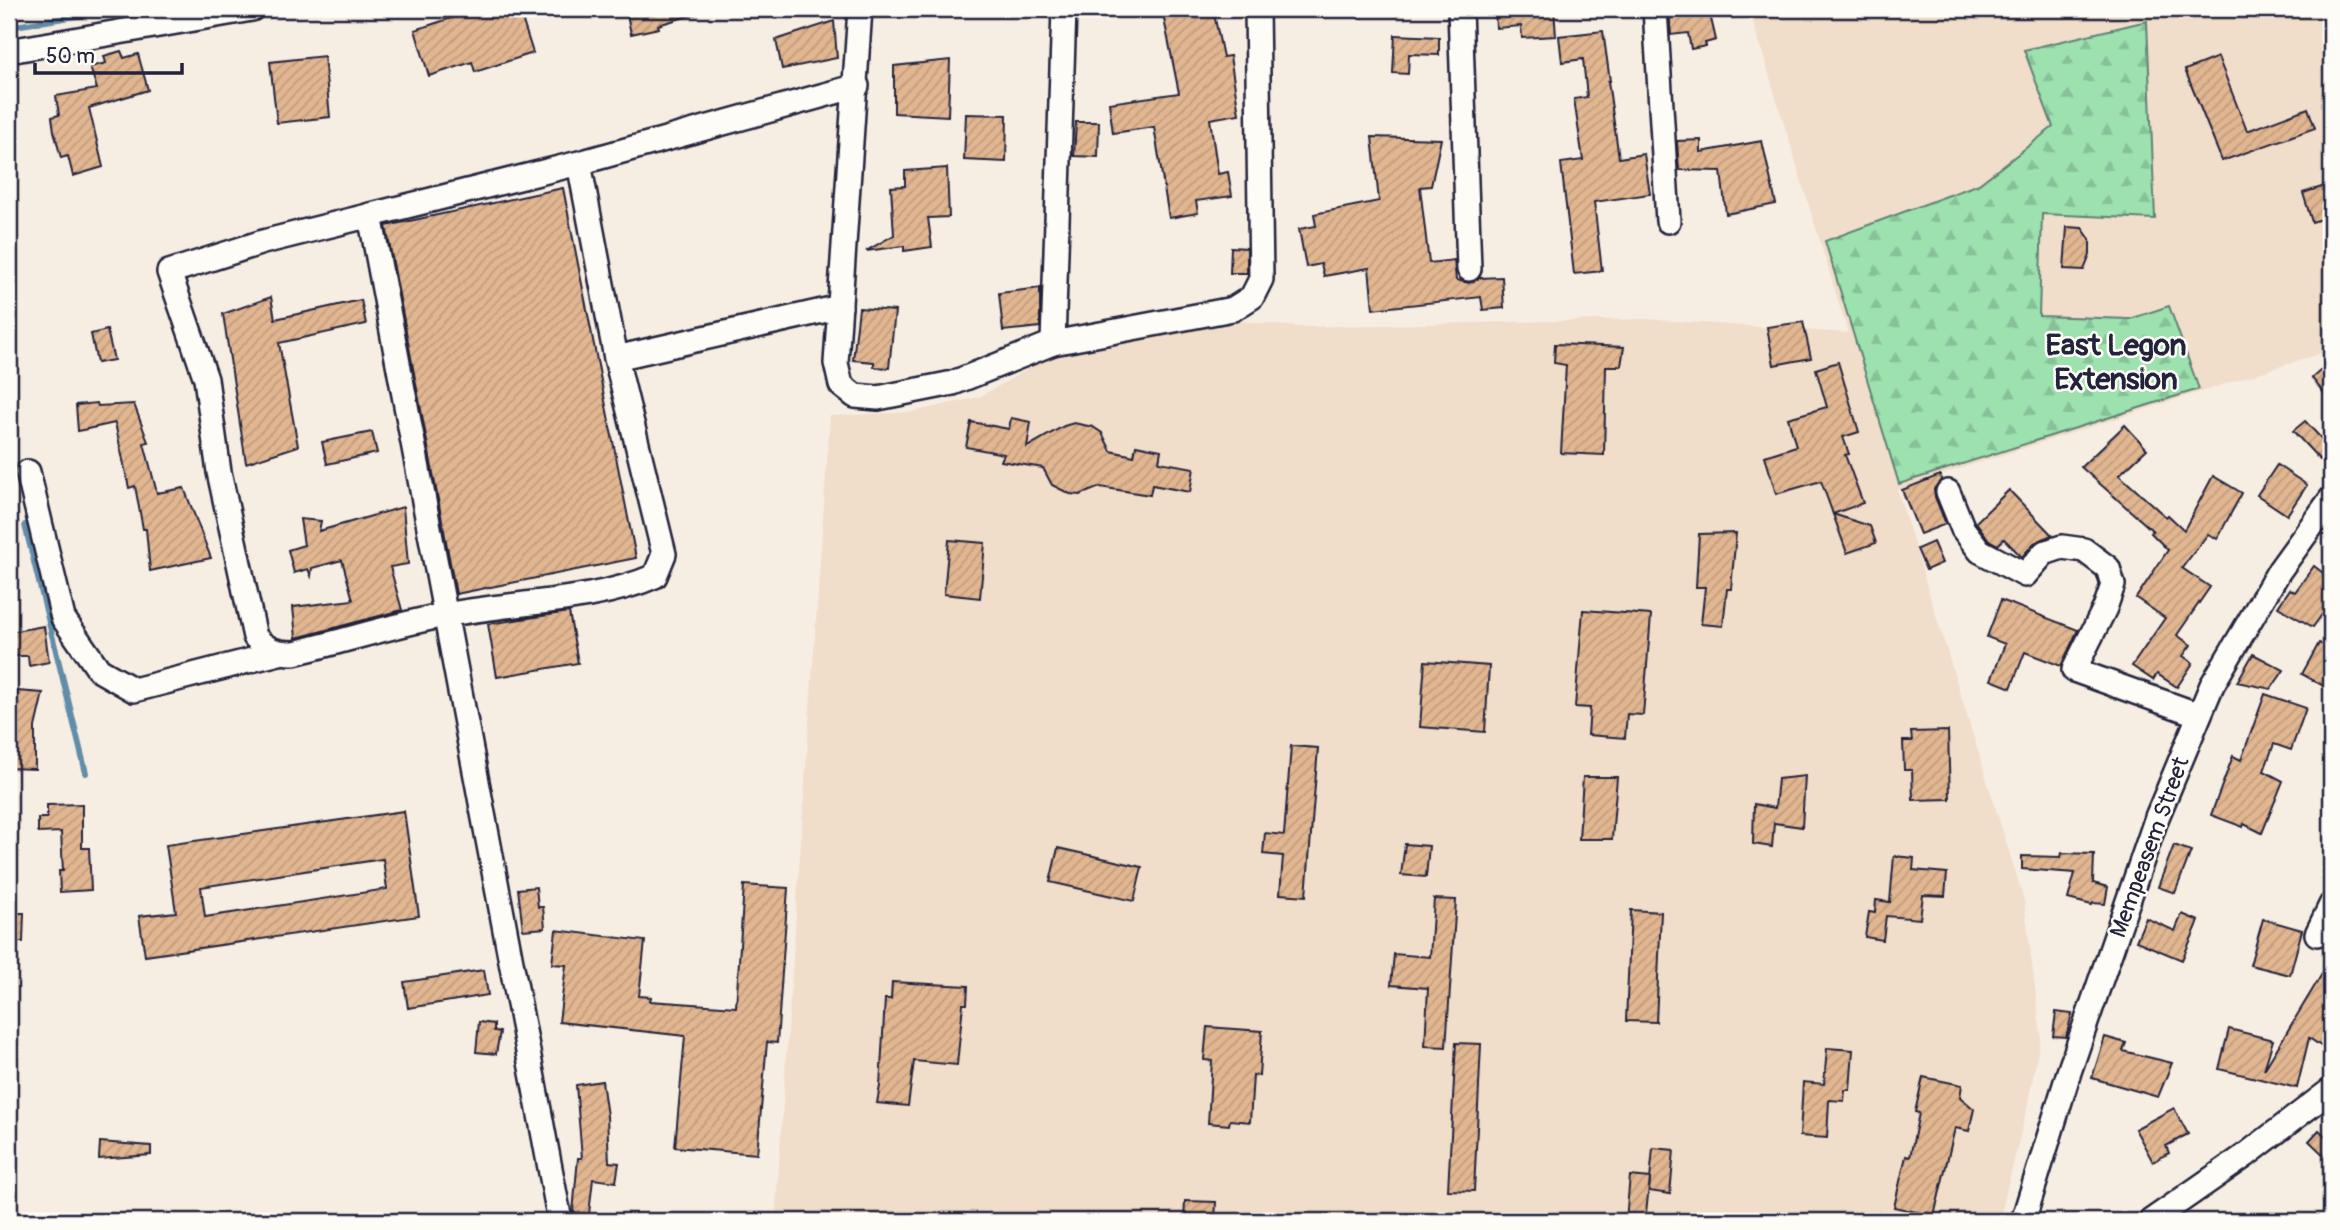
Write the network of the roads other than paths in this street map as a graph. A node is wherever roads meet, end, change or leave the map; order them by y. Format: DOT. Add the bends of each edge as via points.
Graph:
graph roads {
  1 [pos="252,9"];
  2 [pos="860,9"];
  3 [pos="1064,9"];
  4 [pos="1257,9"];
  5 [pos="1460,9"];
  6 [pos="1655,9"];
  7 [pos="9,51"];
  8 [pos="857,86"];
  9 [pos="579,163"];
  10 [pos="370,215"];
  11 [pos="1668,222"];
  12 [pos="1469,269"];
  13 [pos="840,307"];
  14 [pos="1053,343"];
  15 [pos="616,358"];
  16 [pos="28,472"];
  17 [pos="1948,492"];
  18 [pos="2331,499"];
  19 [pos="445,615"];
  20 [pos="279,653"];
  21 [pos="2200,715"];
  22 [pos="2331,905"];
  23 [pos="2316,934"];
  24 [pos="2331,1090"];
  25 [pos="560,1221"];
  26 [pos="2023,1221"];
  27 [pos="2151,1221"];
  1 -- 7 [label="street"];
  2 -- 8 [label="street"];
  3 -- 14 [label="street"];
  4 -- 14 [label="street" via="1261,279 1252,297 1233,309"];
  5 -- 12 [label="street"];
  6 -- 11 [label="street"];
  8 -- 9 [label="street"];
  8 -- 13 [label="street"];
  9 -- 10 [label="street"];
  9 -- 15 [label="street"];
  10 -- 19 [label="street"];
  10 -- 20 [label="street" via="169,272 205,379 219,472 255,637"];
  13 -- 14 [label="street" via="836,363 841,386 855,396 878,398 953,383"];
  13 -- 15 [label="street"];
  15 -- 19 [label="street" via="664,554 655,576 605,592"];
  16 -- 20 [label="street" via="63,618 99,670 134,690"];
  17 -- 21 [label="street" via="1963,529 1980,551 2025,575 2044,553 2062,547 2084,550 2108,568 2113,585 2074,670"];
  18 -- 21 [label="street, Mempeasem Street" via="2278,571 2212,685"];
  19 -- 20 [label="street"];
  19 -- 25 [label="street"];
  21 -- 26 [label="street, Mempeasem Street" via="2157,817 2068,1072"];
  22 -- 23 [label="street"];
  24 -- 27 [label="street"];
}
